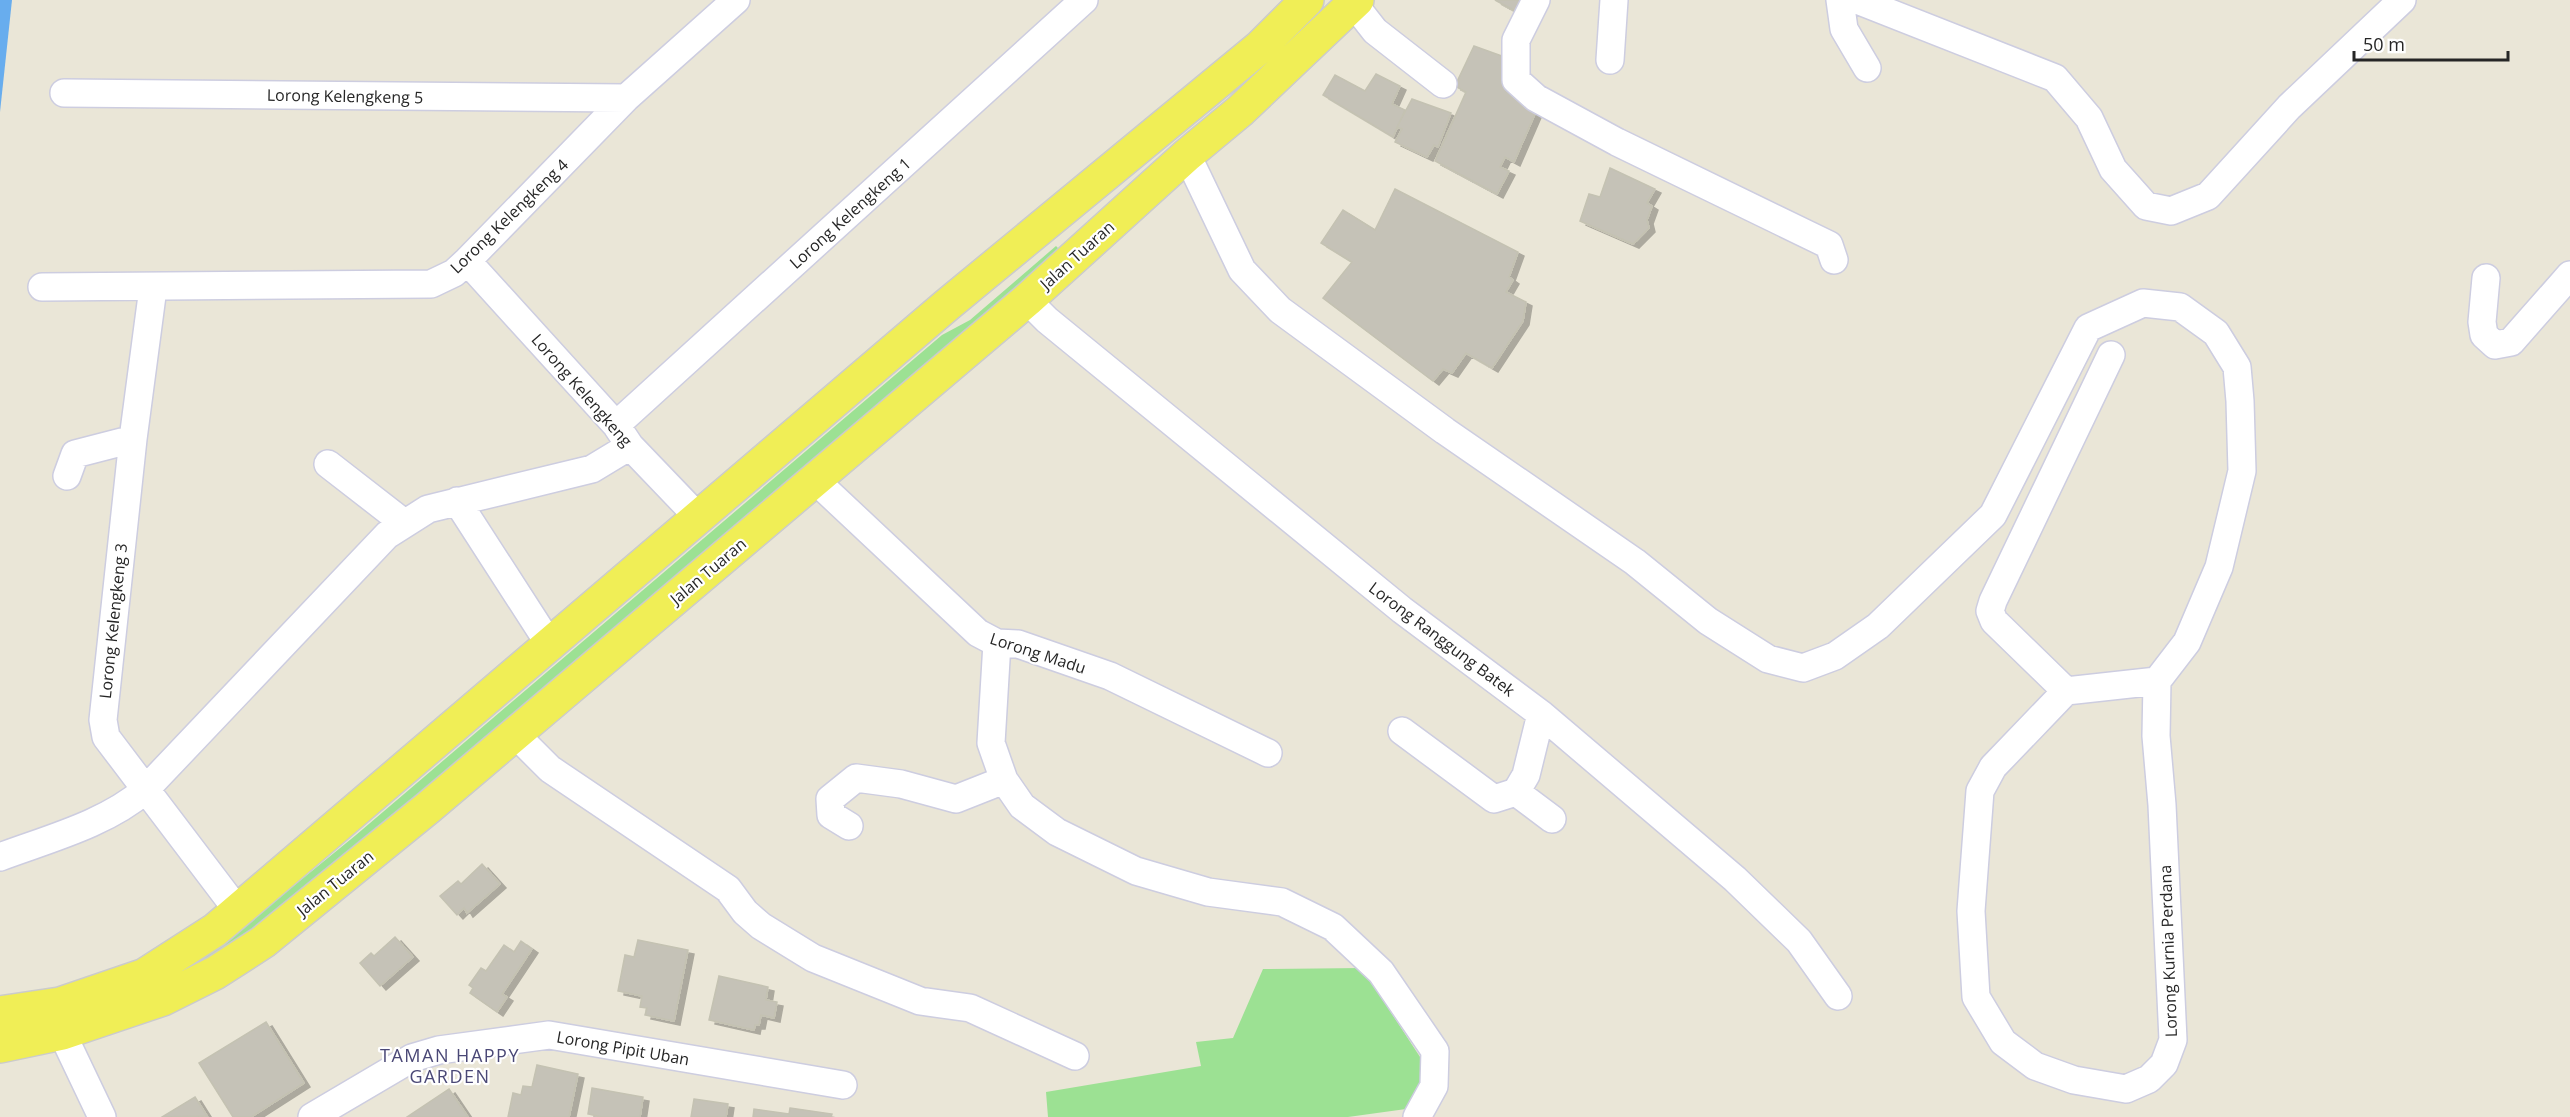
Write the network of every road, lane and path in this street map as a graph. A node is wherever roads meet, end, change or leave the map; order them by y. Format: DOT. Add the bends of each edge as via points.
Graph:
graph roads {
  1 [pos="736,0"];
  2 [pos="1084,0"];
  3 [pos="1307,0"];
  4 [pos="1536,0"];
  5 [pos="1614,0"];
  6 [pos="1840,0"];
  7 [pos="1857,0"];
  8 [pos="2402,0"];
  9 [pos="1355,2"];
  10 [pos="1610,60"];
  11 [pos="1867,68"];
  12 [pos="1443,84"];
  13 [pos="64,93"];
  14 [pos="626,98"];
  15 [pos="1187,155"];
  16 [pos="1834,260"];
  17 [pos="467,261"];
  18 [pos="1067,266"];
  19 [pos="2570,275"];
  20 [pos="2486,278"];
  21 [pos="42,287"];
  22 [pos="153,288"];
  23 [pos="1028,300"];
  24 [pos="947,305"];
  25 [pos="2111,355"];
  26 [pos="623,435"];
  27 [pos="133,439"];
  28 [pos="328,464"];
  29 [pos="67,476"];
  30 [pos="815,480"];
  31 [pos="457,501"];
  32 [pos="699,518"];
  33 [pos="404,523"];
  34 [pos="997,643"];
  35 [pos="550,645"];
  36 [pos="2157,681"];
  37 [pos="2066,692"];
  38 [pos="1541,714"];
  39 [pos="1402,731"];
  40 [pos="515,734"];
  41 [pos="1268,753"];
  42 [pos="1004,780"];
  43 [pos="145,790"];
  44 [pos="1516,792"];
  45 [pos="1552,819"];
  46 [pos="849,826"];
  47 [pos="0,857"];
  48 [pos="238,911"];
  49 [pos="145,975"];
  50 [pos="1838,996"];
  51 [pos="0,1013"];
  52 [pos="62,1033"];
  53 [pos="0,1046"];
  54 [pos="1075,1056"];
  55 [pos="843,1084"];
  56 [pos="102,1117"];
  57 [pos="312,1117"];
  58 [pos="1417,1117"];
  1 -- 14 [label="street, Lorong Kelengkeng 4"];
  2 -- 26 [label="street, Lorong Kelengkeng 1"];
  3 -- 24 [label="main road" via="1260,47"];
  4 -- 16 [label="street" via="1516,40 1516,80 1536,98 1617,142 1829,245"];
  5 -- 10 [label="street"];
  6 -- 11 [label="street" via="1844,29"];
  7 -- 8 [label="street" via="2055,78 2089,117 2113,169 2146,206 2170,211 2208,196 2289,107"];
  9 -- 12 [label="street" via="1375,31"];
  9 -- 15 [label="main road, Jalan Tuaran" via="1240,111"];
  13 -- 14 [label="street, Lorong Kelengkeng 5"];
  14 -- 17 [label="street, Lorong Kelengkeng 4"];
  15 -- 18 [label="main road, Jalan Tuaran"];
  15 -- 36 [label="street" via="1242,270 1280,310 1445,431 1635,562 1708,621 1768,659 1803,668 1835,656 1878,626 1993,515 2088,328 2143,303 2180,307 2216,333 2237,367 2242,471 2219,567 2187,642"];
  17 -- 22 [label="street, Lorong Kelengkeng 4" via="454,273 431,284"];
  17 -- 26 [label="street, Lorong Kelengkeng"];
  18 -- 23 [label="main road, Jalan Tuaran"];
  18 -- 24 [label="main road" via="1070,248 1056,243 971,312"];
  19 -- 20 [label="street" via="2511,342 2495,345 2484,335 2482,322"];
  21 -- 22 [label="street, Lorong Kelengkeng 4"];
  22 -- 27 [label="street, Lorong Kelengkeng 3"];
  23 -- 30 [label="main road, Jalan Tuaran"];
  23 -- 38 [label="street, Lorong Ranggung Batek" via="1047,320 1402,610"];
  24 -- 32 [label="main road"];
  25 -- 37 [label="street" via="1990,611 1994,621"];
  26 -- 31 [label="street, Lorong Kelengkeng 1" via="592,469"];
  26 -- 32 [label="street, Lorong Kelengkeng"];
  27 -- 29 [label="street" via="75,454"];
  27 -- 43 [label="street, Lorong Kelengkeng 3" via="103,720 106,737"];
  28 -- 33 [label="street"];
  30 -- 34 [label="street, Lorong Madu" via="978,633"];
  30 -- 40 [label="main road, Jalan Tuaran"];
  31 -- 33 [label="street, Lorong Kelengkeng 1" via="428,509"];
  31 -- 35 [label="street"];
  32 -- 35 [label="main road"];
  33 -- 43 [label="street, Lorong Kelengkeng 1" via="387,535"];
  34 -- 41 [label="street, Lorong Madu" via="1018,644 1110,676"];
  34 -- 42 [label="street" via="991,742"];
  35 -- 48 [label="main road"];
  36 -- 37 [label="street"];
  36 -- 37 [label="street, Lorong Kurnia Perdana" via="2156,736 2173,1040 2164,1064 2149,1079 2126,1089 2074,1080 2035,1066 2003,1042 1976,997 1971,912 1980,790 1993,767"];
  38 -- 44 [label="street" via="1526,775"];
  38 -- 50 [label="street, Lorong Ranggung Batek" via="1735,879 1799,941"];
  39 -- 44 [label="street" via="1494,799"];
  40 -- 52 [label="main road, Jalan Tuaran" via="263,942 215,974 163,999"];
  40 -- 54 [label="street" via="550,769 728,889 761,926 813,958 920,1001 970,1008"];
  42 -- 46 [label="street" via="956,799 901,784 856,778 830,799 831,815"];
  42 -- 58 [label="street" via="1022,806 1058,832 1136,871 1208,892 1282,902 1333,927 1381,972 1435,1051 1434,1086"];
  43 -- 47 [label="street, Lorong Kelengkeng 1" via="129,804"];
  43 -- 48 [label="street, Lorong Kelengkeng 3"];
  44 -- 45 [label="street"];
  48 -- 49 [label="main road"];
  49 -- 51 [label="main road" via="60,1004"];
  49 -- 52 [label="main road" via="83,1010"];
  52 -- 53 [label="main road, Jalan Tuaran"];
  52 -- 56 [label="street"];
  55 -- 57 [label="street, Lorong Pipit Uban" via="549,1035 439,1050 412,1058"];
}
